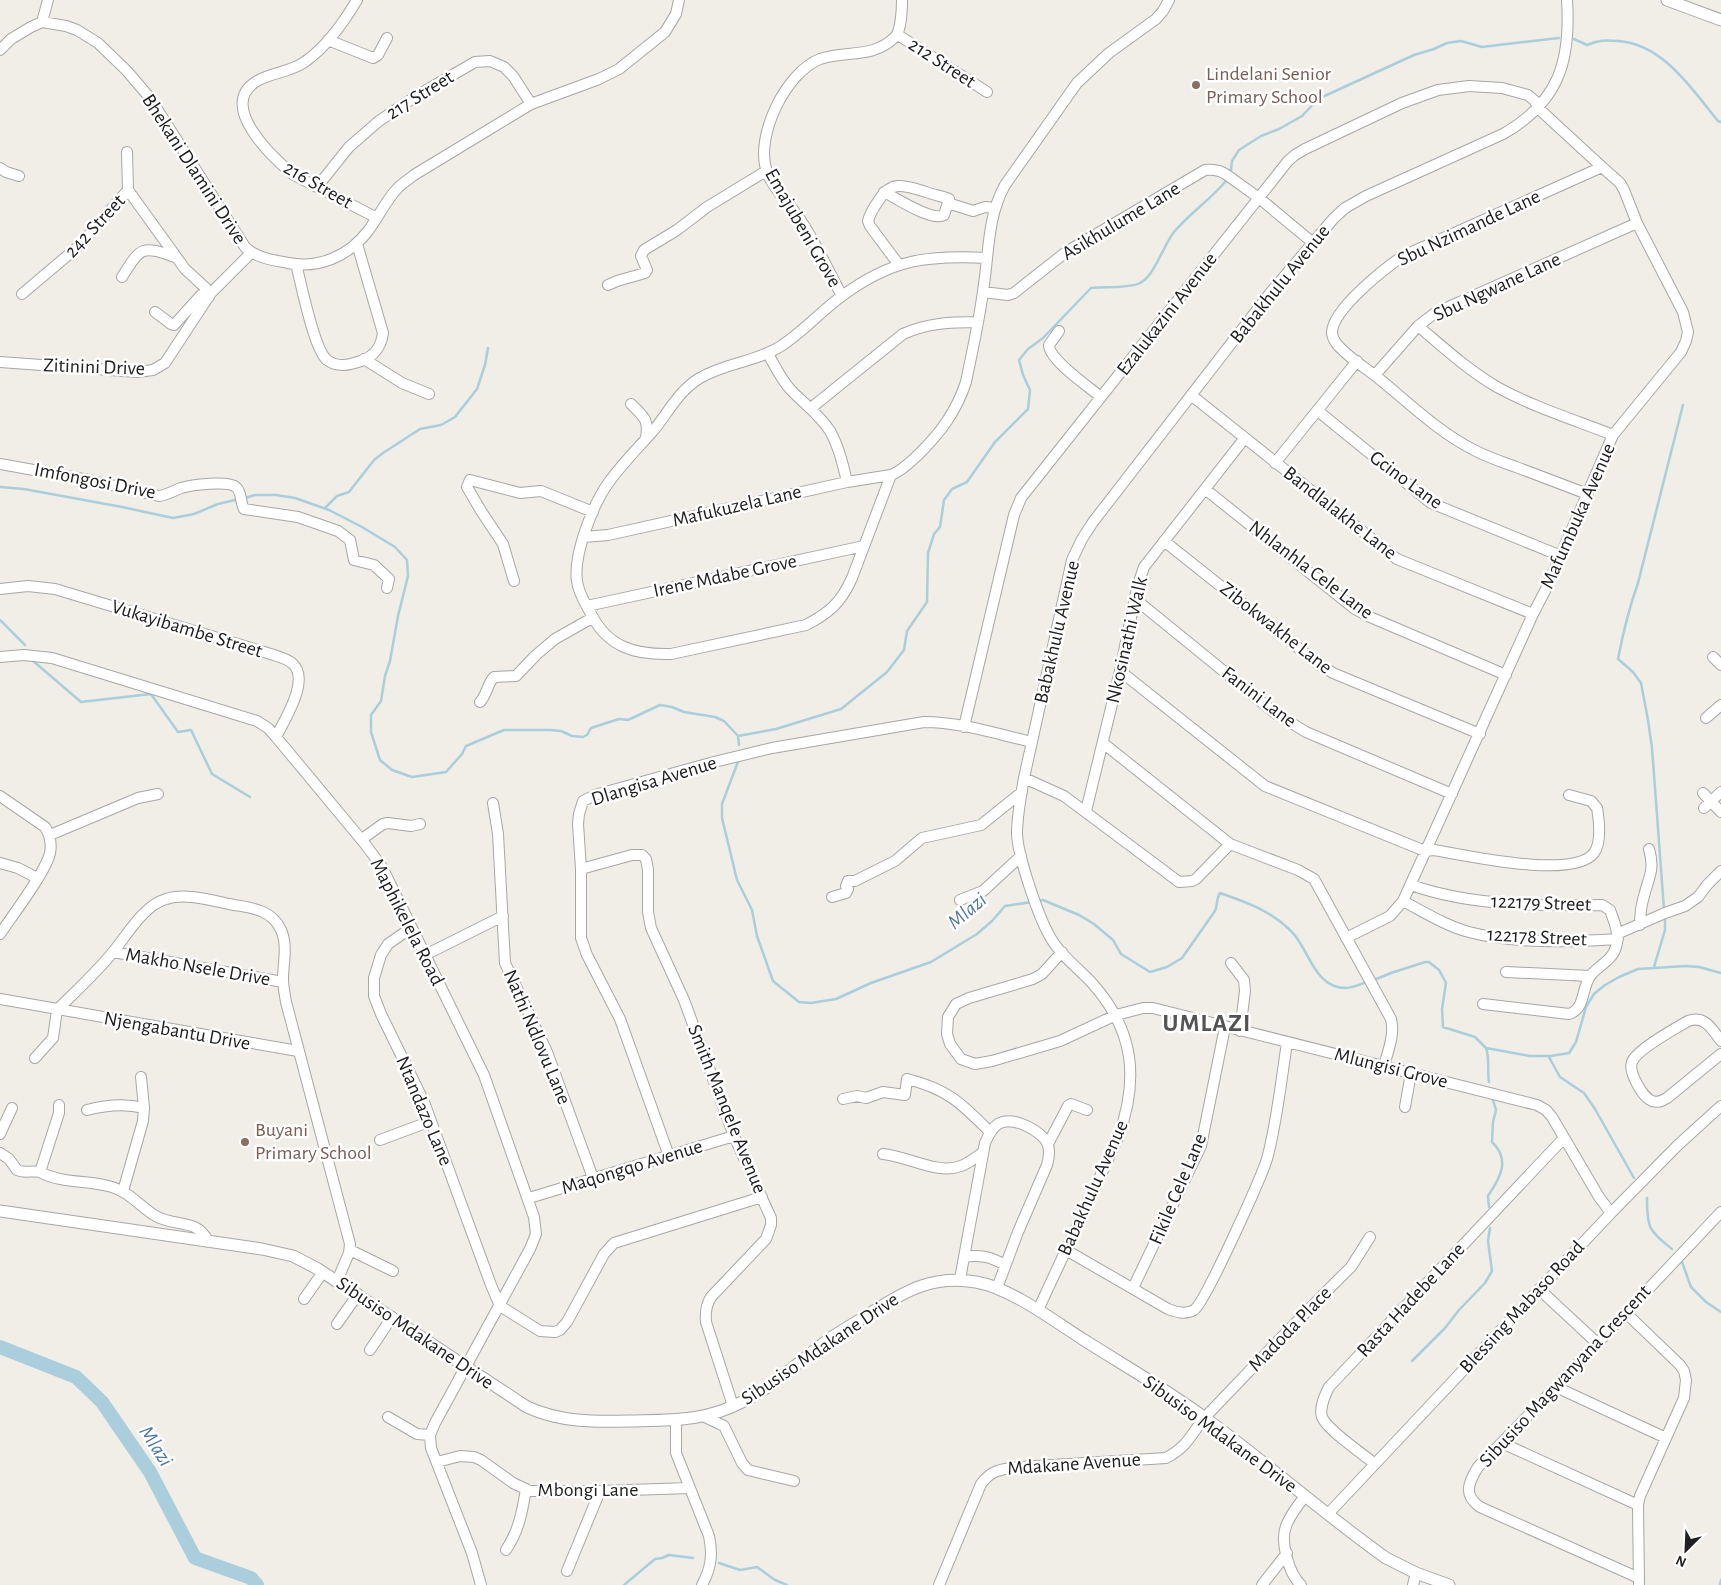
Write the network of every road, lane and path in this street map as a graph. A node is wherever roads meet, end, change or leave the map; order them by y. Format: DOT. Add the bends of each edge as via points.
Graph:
graph roads {
  1 [pos="48,0"];
  2 [pos="357,0"];
  3 [pos="679,0"];
  4 [pos="902,0"];
  5 [pos="1170,0"];
  6 [pos="1567,0"];
  7 [pos="1667,0"];
  8 [pos="1721,20"];
  9 [pos="42,22"];
  10 [pos="898,35"];
  11 [pos="387,38"];
  12 [pos="328,40"];
  13 [pos="0,50"];
  14 [pos="987,92"];
  15 [pos="531,104"];
  16 [pos="1538,108"];
  17 [pos="127,152"];
  18 [pos="1602,167"];
  19 [pos="0,168"];
  20 [pos="766,171"];
  21 [pos="19,176"];
  22 [pos="317,187"];
  23 [pos="128,190"];
  24 [pos="884,192"];
  25 [pos="1259,198"];
  26 [pos="948,203"];
  27 [pos="995,208"];
  28 [pos="377,218"];
  29 [pos="1637,223"];
  30 [pos="1312,242"];
  31 [pos="357,244"];
  32 [pos="251,253"];
  33 [pos="175,257"];
  34 [pos="987,258"];
  35 [pos="296,264"];
  36 [pos="899,265"];
  37 [pos="122,277"];
  38 [pos="608,285"];
  39 [pos="983,292"];
  40 [pos="22,294"];
  41 [pos="210,295"];
  42 [pos="842,296"];
  43 [pos="155,312"];
  44 [pos="978,322"];
  45 [pos="1418,326"];
  46 [pos="1059,331"];
  47 [pos="768,354"];
  48 [pos="364,359"];
  49 [pos="1357,361"];
  50 [pos="0,362"];
  51 [pos="1375,376"];
  52 [pos="429,394"];
  53 [pos="1191,395"];
  54 [pos="1101,397"];
  55 [pos="632,404"];
  56 [pos="811,408"];
  57 [pos="1318,411"];
  58 [pos="1613,435"];
  59 [pos="646,439"];
  60 [pos="1244,439"];
  61 [pos="1275,463"];
  62 [pos="0,464"];
  63 [pos="891,475"];
  64 [pos="847,482"];
  65 [pos="1205,489"];
  66 [pos="1588,494"];
  67 [pos="593,512"];
  68 [pos="584,536"];
  69 [pos="1164,541"];
  70 [pos="864,546"];
  71 [pos="1561,556"];
  72 [pos="514,582"];
  73 [pos="386,588"];
  74 [pos="0,589"];
  75 [pos="1135,599"];
  76 [pos="587,606"];
  77 [pos="1534,614"];
  78 [pos="592,618"];
  79 [pos="0,657"];
  80 [pos="1713,657"];
  81 [pos="1721,665"];
  82 [pos="1120,671"];
  83 [pos="1506,675"];
  84 [pos="480,702"];
  85 [pos="1721,705"];
  86 [pos="1706,718"];
  87 [pos="964,727"];
  88 [pos="1480,734"];
  89 [pos="276,737"];
  90 [pos="1032,742"];
  91 [pos="1104,743"];
  92 [pos="1024,778"];
  93 [pos="1022,792"];
  94 [pos="1721,792"];
  95 [pos="1703,793"];
  96 [pos="158,794"];
  97 [pos="1452,794"];
  98 [pos="1569,795"];
  99 [pos="0,796"];
  100 [pos="493,803"];
  101 [pos="1708,805"];
  102 [pos="1086,811"];
  103 [pos="1721,812"];
  104 [pos="420,824"];
  105 [pos="50,834"];
  106 [pos="362,839"];
  107 [pos="1230,844"];
  108 [pos="1649,849"];
  109 [pos="1425,851"];
  110 [pos="1021,856"];
  111 [pos="0,863"];
  112 [pos="581,869"];
  113 [pos="1721,871"];
  114 [pos="38,878"];
  115 [pos="1411,885"];
  116 [pos="832,897"];
  117 [pos="960,900"];
  118 [pos="1403,901"];
  119 [pos="503,916"];
  120 [pos="1640,925"];
  121 [pos="411,928"];
  122 [pos="1,930"];
  123 [pos="1617,936"];
  124 [pos="1346,938"];
  125 [pos="113,952"];
  126 [pos="1062,952"];
  127 [pos="425,955"];
  128 [pos="1231,963"];
  129 [pos="1506,972"];
  130 [pos="1590,976"];
  131 [pos="283,982"];
  132 [pos="0,999"];
  133 [pos="1483,1004"];
  134 [pos="57,1010"];
  135 [pos="1116,1015"];
  136 [pos="1224,1027"];
  137 [pos="1240,1030"];
  138 [pos="1721,1041"];
  139 [pos="1287,1043"];
  140 [pos="298,1051"];
  141 [pos="1721,1054"];
  142 [pos="35,1058"];
  143 [pos="1384,1066"];
  144 [pos="1412,1073"];
  145 [pos="141,1077"];
  146 [pos="843,1099"];
  147 [pos="59,1105"];
  148 [pos="1721,1106"];
  149 [pos="1405,1107"];
  150 [pos="12,1108"];
  151 [pos="144,1108"];
  152 [pos="87,1110"];
  153 [pos="1087,1110"];
  154 [pos="431,1121"];
  155 [pos="990,1132"];
  156 [pos="0,1134"];
  157 [pos="734,1136"];
  158 [pos="1564,1138"];
  159 [pos="380,1140"];
  160 [pos="1048,1144"];
  161 [pos="0,1153"];
  162 [pos="982,1153"];
  163 [pos="883,1154"];
  164 [pos="669,1156"];
  165 [pos="40,1172"];
  166 [pos="593,1178"];
  167 [pos="123,1191"];
  168 [pos="529,1198"];
  169 [pos="762,1198"];
  170 [pos="0,1211"];
  171 [pos="1611,1214"];
  172 [pos="1719,1217"];
  173 [pos="1370,1237"];
  174 [pos="208,1241"];
  175 [pos="350,1250"];
  176 [pos="1066,1250"];
  177 [pos="964,1258"];
  178 [pos="1006,1264"];
  179 [pos="393,1271"];
  180 [pos="322,1272"];
  181 [pos="960,1279"];
  182 [pos="337,1281"];
  183 [pos="997,1288"];
  184 [pos="1133,1288"];
  185 [pos="1539,1289"];
  186 [pos="358,1294"];
  187 [pos="304,1299"];
  188 [pos="500,1306"];
  189 [pos="1038,1310"];
  190 [pos="1626,1313"];
  191 [pos="392,1317"];
  192 [pos="337,1324"];
  193 [pos="1597,1343"];
  194 [pos="370,1350"];
  195 [pos="466,1367"];
  196 [pos="1556,1387"];
  197 [pos="733,1406"];
  198 [pos="388,1417"];
  199 [pos="705,1417"];
  200 [pos="1204,1418"];
  201 [pos="676,1420"];
  202 [pos="430,1435"];
  203 [pos="1666,1438"];
  204 [pos="1502,1443"];
  205 [pos="437,1462"];
  206 [pos="1376,1464"];
  207 [pos="794,1481"];
  208 [pos="689,1488"];
  209 [pos="526,1489"];
  210 [pos="600,1492"];
  211 [pos="1305,1496"];
  212 [pos="1638,1505"];
  213 [pos="1328,1514"];
  214 [pos="506,1550"];
  215 [pos="1286,1553"];
  216 [pos="567,1571"];
  217 [pos="1416,1573"];
  218 [pos="1639,1582"];
  219 [pos="481,1585"];
  220 [pos="702,1585"];
  221 [pos="939,1585"];
  222 [pos="1262,1585"];
  223 [pos="1301,1585"];
  224 [pos="1413,1585"];
  225 [pos="1449,1585"];
  1 -- 9 [label="street"];
  2 -- 12 [label="street, 216 Street"];
  3 -- 15 [label="street, Bhekani Dlamini Drive" via="676,14 665,32 620,69"];
  4 -- 10 [label="street"];
  5 -- 27 [label="street" via="1156,19 1109,53 1077,83 1010,176"];
  6 -- 16 [label="street, Babakhulu Avenue" via="1569,28 1563,65 1554,87"];
  7 -- 8 [label="street"];
  9 -- 13 [label="street" via="16,35"];
  9 -- 32 [label="street, Bhekani Dlamini Drive" via="66,26 86,35 127,70 159,112"];
  10 -- 14 [label="street, 212 Street"];
  10 -- 20 [label="street, Emajubeni Grove" via="889,43 860,54 822,58 796,78 780,99 768,128"];
  11 -- 12 [label="street" via="373,58"];
  12 -- 22 [label="street, 216 Street" via="298,67 258,80 244,98 243,107 253,132 267,150 294,175"];
  15 -- 22 [label="street, 217 Street" via="504,67 490,61 475,62 379,121 349,147"];
  15 -- 28 [label="street, Bhekani Dlamini Drive" via="414,175 396,189"];
  16 -- 18 [label="street, Mafumbuka Avenue"];
  16 -- 25 [label="street, Ezalukazini Avenue" via="1528,95 1502,88 1469,86 1422,95 1295,155"];
  16 -- 30 [label="street, Babakhulu Avenue" via="1520,125 1503,134 1354,202"];
  17 -- 23 [label="street"];
  18 -- 29 [label="street, Mafumbuka Avenue" via="1620,183"];
  18 -- 49 [label="street, Sbu Nzimande Lane" via="1403,256 1381,272 1362,289 1334,324 1335,342"];
  19 -- 21 [label="street"];
  20 -- 38 [label="street" via="724,195 644,250 642,256 647,270 644,274"];
  20 -- 42 [label="street, Emajubeni Grove" via="800,219"];
  22 -- 28 [label="street, 216 Street"];
  23 -- 33 [label="street, 242 Street"];
  23 -- 40 [label="street, 242 Street" via="80,245"];
  24 -- 26 [label="street" via="903,186 947,198"];
  24 -- 26 [label="street" via="928,215 939,217 944,215"];
  24 -- 36 [label="street" via="868,221"];
  25 -- 30 [label="street, Asikhulume Lane"];
  25 -- 39 [label="street, Asikhulume Lane" via="1222,172 1206,170 1066,252 1014,293"];
  25 -- 54 [label="street, Ezalukazini Avenue"];
  26 -- 27 [label="street" via="973,211"];
  27 -- 34 [label="street"];
  28 -- 31 [label="street, Bhekani Dlamini Drive"];
  29 -- 45 [label="street, Sbu Ngwane Lane" via="1435,313"];
  29 -- 58 [label="street, Mafumbuka Avenue" via="1683,312 1688,332 1681,352"];
  30 -- 53 [label="street, Babakhulu Avenue"];
  31 -- 35 [label="street, Bhekani Dlamini Drive" via="332,260"];
  31 -- 48 [label="street" via="384,332 376,352"];
  32 -- 35 [label="street, Bhekani Dlamini Drive"];
  32 -- 41 [label="street, Zitinini Drive"];
  33 -- 37 [label="street" via="145,250"];
  33 -- 41 [label="street, 242 Street"];
  34 -- 36 [label="street" via="940,256"];
  34 -- 39 [label="street"];
  35 -- 48 [label="street" via="316,340 325,358 341,365"];
  36 -- 42 [label="street"];
  39 -- 44 [label="street"];
  41 -- 43 [label="street" via="201,295 174,324"];
  41 -- 50 [label="street, Zitinini Drive" via="172,356 153,370 136,372"];
  42 -- 47 [label="street"];
  44 -- 56 [label="street" via="933,324 903,334"];
  44 -- 63 [label="street" via="966,382 950,418 908,464"];
  45 -- 51 [label="street, Sbu Ngwane Lane"];
  45 -- 58 [label="street" via="1495,386"];
  46 -- 54 [label="street" via="1049,344 1051,352"];
  47 -- 56 [label="street" via="784,382"];
  47 -- 59 [label="street" via="709,373 694,382 682,392"];
  48 -- 52 [label="street" via="402,383"];
  49 -- 51 [label="street"];
  49 -- 57 [label="street"];
  51 -- 66 [label="street" via="1432,423 1474,451"];
  53 -- 60 [label="street, Bandlalakhe Lane"];
  53 -- 90 [label="street, Babakhulu Avenue" via="1093,522 1077,549"];
  54 -- 87 [label="street, Ezalukazini Avenue" via="1017,506"];
  55 -- 59 [label="street" via="646,419"];
  56 -- 64 [label="street" via="836,442"];
  57 -- 61 [label="street"];
  57 -- 71 [label="street, Gcino Lane" via="1431,503"];
  58 -- 66 [label="street, Mafumbuka Avenue"];
  59 -- 67 [label="street" via="608,483"];
  60 -- 61 [label="street, Bandlalakhe Lane"];
  60 -- 65 [label="street, Nkosinathi Walk"];
  61 -- 77 [label="street, Bandlalakhe Lane" via="1397,559"];
  62 -- 73 [label="street, Imfongosi Drive" via="159,496 186,487 230,483 239,492 244,509 298,517 344,534 351,543 354,560 374,565 389,579"];
  63 -- 64 [label="street, Mafukuzela Lane"];
  63 -- 70 [label="street"];
  64 -- 68 [label="street, Mafukuzela Lane" via="608,535"];
  65 -- 69 [label="street, Nkosinathi Walk"];
  65 -- 83 [label="street, Nhlanhla Cele Lane" via="1356,609"];
  66 -- 71 [label="street, Mafumbuka Avenue"];
  67 -- 68 [label="street"];
  67 -- 72 [label="street" via="540,491 520,493 468,481 481,511 503,544"];
  68 -- 76 [label="street" via="577,561 576,581"];
  69 -- 75 [label="street, Nkosinathi Walk" via="1144,567"];
  69 -- 88 [label="street, Zibokwakhe Lane" via="1333,673"];
  70 -- 76 [label="street, Irene Mdabe Grove"];
  70 -- 78 [label="street" via="847,590 832,610 796,627 655,655 616,644 606,637"];
  71 -- 77 [label="street, Mafumbuka Avenue"];
  74 -- 89 [label="street, Vukayibambe Street" via="28,586 55,589 291,662 299,672 299,686"];
  75 -- 82 [label="street, Nkosinathi Walk"];
  75 -- 97 [label="street, Fanini Lane" via="1289,722"];
  76 -- 78 [label="street"];
  77 -- 83 [label="street, Mafumbuka Avenue"];
  78 -- 84 [label="street" via="555,639 516,676 494,677"];
  79 -- 89 [label="street, Maphikelela Road" via="30,655 52,658 249,717"];
  80 -- 81 [label="street"];
  82 -- 91 [label="street, Nkosinathi Walk"];
  82 -- 109 [label="street" via="1265,786"];
  83 -- 88 [label="street, Mafumbuka Avenue"];
  85 -- 86 [label="street"];
  87 -- 90 [label="street, Dlangisa Avenue"];
  87 -- 112 [label="street, Dlangisa Avenue" via="924,722 772,748 595,795 584,801 579,814"];
  88 -- 97 [label="street, Mafumbuka Avenue"];
  89 -- 106 [label="street, Maphikelela Road"];
  90 -- 92 [label="street, Babakhulu Avenue"];
  91 -- 102 [label="street, Nkosinathi Walk"];
  91 -- 107 [label="street"];
  92 -- 93 [label="street, Babakhulu Avenue"];
  92 -- 102 [label="street" via="1057,792"];
  93 -- 110 [label="street, Babakhulu Avenue" via="1017,835"];
  93 -- 116 [label="street" via="981,825 922,838 895,861 856,881 848,881 846,893"];
  94 -- 101 [label="street"];
  95 -- 101 [label="street"];
  96 -- 105 [label="street" via="138,798"];
  97 -- 109 [label="street, Mafumbuka Avenue"];
  98 -- 109 [label="street" via="1592,801 1597,808 1598,846 1586,859 1557,865 1525,865"];
  99 -- 105 [label="street" via="45,827"];
  100 -- 119 [label="street, Nathi Ndlovu Lane"];
  101 -- 103 [label="street"];
  102 -- 107 [label="street" via="1179,882 1196,879"];
  104 -- 106 [label="street" via="383,824"];
  105 -- 114 [label="street" via="48,862"];
  106 -- 121 [label="street, Maphikelela Road" via="382,867"];
  107 -- 124 [label="street" via="1314,879"];
  108 -- 120 [label="street" via="1652,871 1643,897"];
  109 -- 115 [label="street, Mafumbuka Avenue"];
  110 -- 117 [label="street" via="983,892"];
  110 -- 126 [label="street, Babakhulu Avenue" via="1049,936"];
  111 -- 114 [label="street"];
  112 -- 157 [label="street, Smith Manqele Avenue" via="632,855 642,855 646,859 651,928 684,1000"];
  112 -- 164 [label="street, Dlangisa Avenue" via="580,930 583,946 620,1019"];
  113 -- 120 [label="street, 122178 Street" via="1698,897 1685,906"];
  114 -- 122 [label="street"];
  115 -- 118 [label="street, Mafumbuka Avenue"];
  115 -- 123 [label="street, 122179 Street" via="1444,895 1496,902 1602,905 1610,910"];
  118 -- 123 [label="street, 122178 Street" via="1453,926 1485,936 1568,941"];
  118 -- 124 [label="street, Mafumbuka Avenue" via="1390,916"];
  119 -- 127 [label="street"];
  119 -- 166 [label="street, Nathi Ndlovu Lane" via="505,963 547,1052"];
  120 -- 123 [label="street, 122178 Street"];
  121 -- 127 [label="street, Maphikelela Road"];
  121 -- 154 [label="street, Ntandazo Lane" via="388,944 381,955 374,978 374,996"];
  123 -- 130 [label="street" via="1613,955"];
  124 -- 143 [label="street" via="1391,1018 1392,1033"];
  125 -- 131 [label="street, Makho Nsele Drive"];
  125 -- 131 [label="street" via="155,904 172,897 198,898 260,910 275,920 284,944"];
  125 -- 134 [label="street"];
  126 -- 135 [label="street, Babakhulu Avenue" via="1092,983"];
  126 -- 135 [label="street, Mlungisi Grove" via="1034,979 956,1004 946,1025 950,1044 956,1052 962,1059 975,1064 992,1061 1060,1041"];
  127 -- 168 [label="street, Maphikelela Road" via="484,1075"];
  128 -- 137 [label="street" via="1244,980"];
  129 -- 130 [label="street"];
  130 -- 133 [label="street" via="1579,1008 1569,1014"];
  131 -- 140 [label="street"];
  132 -- 134 [label="street, Njengabantu Drive"];
  134 -- 140 [label="street, Njengabantu Drive"];
  134 -- 142 [label="street" via="53,1038"];
  135 -- 136 [label="street, Mlungisi Grove" via="1153,1008"];
  135 -- 176 [label="street, Babakhulu Avenue" via="1131,1064 1126,1117"];
  136 -- 137 [label="street, Mlungisi Grove"];
  136 -- 184 [label="street, Fikile Cele Lane" via="1201,1146"];
  137 -- 139 [label="street, Mlungisi Grove"];
  138 -- 141 [label="street" via="1708,1023 1694,1018 1643,1050 1631,1068 1633,1077 1648,1099 1660,1102"];
  139 -- 143 [label="street, Mlungisi Grove"];
  139 -- 184 [label="street" via="1266,1161 1200,1303 1194,1310 1178,1313"];
  140 -- 175 [label="street"];
  143 -- 144 [label="street, Mlungisi Grove"];
  144 -- 149 [label="street"];
  144 -- 158 [label="street, Mlungisi Grove" via="1537,1105 1552,1117"];
  145 -- 151 [label="street"];
  146 -- 155 [label="street" via="866,1098 883,1092 905,1095 907,1079 940,1090 955,1099"];
  147 -- 165 [label="street"];
  148 -- 171 [label="street, Blessing Mabaso Road"];
  150 -- 156 [label="street"];
  151 -- 152 [label="street" via="118,1104"];
  151 -- 167 [label="street" via="140,1135"];
  153 -- 160 [label="street" via="1071,1104 1067,1106"];
  154 -- 159 [label="street"];
  154 -- 188 [label="street, Ntandazo Lane"];
  155 -- 160 [label="street" via="1000,1123 1021,1123 1042,1136"];
  155 -- 162 [label="street"];
  157 -- 164 [label="street, Maqongqo Avenue"];
  157 -- 169 [label="street, Smith Manqele Avenue"];
  158 -- 171 [label="street, Mlungisi Grove"];
  158 -- 206 [label="street, Rasta Hadebe Lane" via="1329,1387 1322,1407 1322,1416 1328,1426"];
  160 -- 178 [label="street" via="1047,1165"];
  161 -- 165 [label="street" via="19,1171"];
  162 -- 163 [label="street" via="954,1168 934,1167"];
  162 -- 177 [label="street"];
  164 -- 166 [label="street, Maqongqo Avenue"];
  165 -- 167 [label="street"];
  166 -- 168 [label="street, Maqongqo Avenue"];
  167 -- 174 [label="street" via="155,1216 196,1227"];
  168 -- 188 [label="street, Maphikelela Road" via="536,1226 534,1241"];
  169 -- 188 [label="street" via="614,1243 604,1254 560,1330 540,1331"];
  169 -- 197 [label="street, Smith Manqele Avenue" via="771,1218 769,1232 760,1247 711,1297 705,1313"];
  170 -- 174 [label="street, Sibusiso Mdakane Drive"];
  171 -- 185 [label="street, Blessing Mabaso Road"];
  172 -- 190 [label="street, Sibusiso Magwanyana Crescent"];
  173 -- 200 [label="street, Madoda Place" via="1351,1266"];
  174 -- 180 [label="street, Sibusiso Mdakane Drive" via="293,1256"];
  175 -- 179 [label="street"];
  175 -- 182 [label="street"];
  176 -- 184 [label="street"];
  176 -- 189 [label="street, Babakhulu Avenue"];
  177 -- 178 [label="street" via="988,1256"];
  177 -- 181 [label="street"];
  178 -- 183 [label="street"];
  180 -- 182 [label="street, Sibusiso Mdakane Drive"];
  180 -- 187 [label="street"];
  181 -- 183 [label="street, Sibusiso Mdakane Drive"];
  181 -- 197 [label="street, Sibusiso Mdakane Drive" via="933,1281 896,1296 834,1336 755,1395"];
  182 -- 186 [label="street, Sibusiso Mdakane Drive"];
  183 -- 189 [label="street, Sibusiso Mdakane Drive"];
  185 -- 193 [label="street"];
  185 -- 206 [label="street, Blessing Mabaso Road"];
  186 -- 191 [label="street, Sibusiso Mdakane Drive"];
  186 -- 192 [label="street"];
  188 -- 195 [label="street, Maphikelela Road"];
  189 -- 200 [label="street, Sibusiso Mdakane Drive"];
  190 -- 193 [label="street, Sibusiso Magwanyana Crescent"];
  190 -- 203 [label="street" via="1684,1371 1684,1398"];
  191 -- 194 [label="street"];
  191 -- 195 [label="street, Sibusiso Mdakane Drive"];
  193 -- 196 [label="street, Sibusiso Magwanyana Crescent"];
  195 -- 201 [label="street, Sibusiso Mdakane Drive" via="521,1404 542,1414 590,1422"];
  195 -- 202 [label="street"];
  196 -- 203 [label="street"];
  196 -- 204 [label="street, Sibusiso Magwanyana Crescent"];
  197 -- 199 [label="street, Sibusiso Mdakane Drive"];
  198 -- 202 [label="street" via="418,1434"];
  199 -- 201 [label="street, Sibusiso Mdakane Drive"];
  199 -- 207 [label="street" via="724,1426 748,1470"];
  200 -- 211 [label="street, Sibusiso Mdakane Drive"];
  200 -- 221 [label="street, Mdakane Avenue" via="1182,1449 1166,1458 1010,1468 992,1472 981,1484"];
  201 -- 208 [label="street" via="676,1453"];
  202 -- 205 [label="street"];
  203 -- 212 [label="street"];
  204 -- 212 [label="street"];
  204 -- 218 [label="street, Sibusiso Magwanyana Crescent" via="1470,1479 1469,1495 1474,1502"];
  205 -- 209 [label="street, Mbongi Lane" via="468,1455"];
  205 -- 219 [label="street" via="472,1552"];
  206 -- 213 [label="street, Blessing Mabaso Road"];
  208 -- 210 [label="street, Mbongi Lane"];
  208 -- 220 [label="street" via="712,1548 710,1570"];
  209 -- 210 [label="street, Mbongi Lane"];
  209 -- 214 [label="street" via="522,1517"];
  210 -- 216 [label="street"];
  211 -- 213 [label="street, Sibusiso Mdakane Drive"];
  211 -- 215 [label="street" via="1285,1528"];
  212 -- 218 [label="street"];
  213 -- 217 [label="street, Sibusiso Mdakane Drive" via="1386,1558"];
  215 -- 222 [label="street"];
  215 -- 223 [label="street" via="1290,1570"];
  217 -- 224 [label="street"];
  217 -- 225 [label="street, Sibusiso Mdakane Drive"];
}
